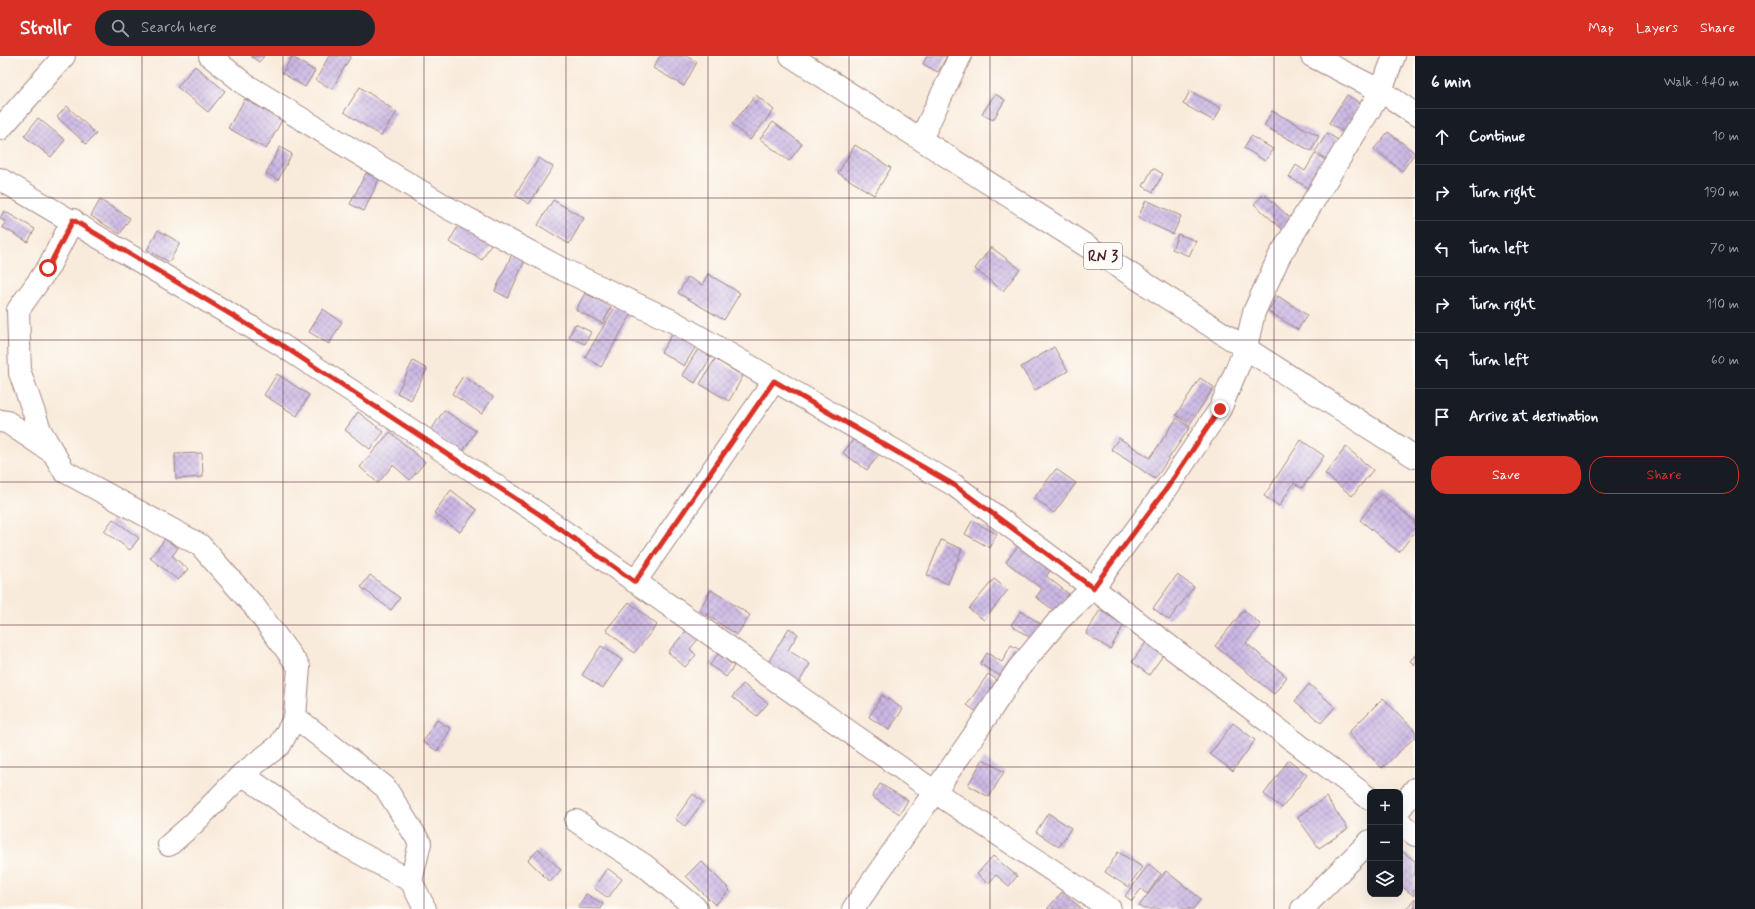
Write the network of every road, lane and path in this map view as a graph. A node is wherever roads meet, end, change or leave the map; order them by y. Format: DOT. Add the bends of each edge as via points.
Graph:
graph roads {
  1 [pos="64,56"];
  2 [pos="210,56"];
  3 [pos="791,56"];
  4 [pos="960,56"];
  5 [pos="1312,56"];
  6 [pos="1394,56"];
  7 [pos="1381,91"];
  8 [pos="1415,114"];
  9 [pos="0,129"];
  10 [pos="921,139"];
  11 [pos="0,179"];
  12 [pos="73,220"];
  13 [pos="1246,347"];
  14 [pos="774,381"];
  15 [pos="0,421"];
  16 [pos="54,453"];
  17 [pos="1415,457"];
  18 [pos="635,582"];
  19 [pos="1093,588"];
  20 [pos="295,717"];
  21 [pos="242,774"];
  22 [pos="1415,789"];
  23 [pos="935,792"];
  24 [pos="1367,797"];
  25 [pos="1403,805"];
  26 [pos="576,821"];
  27 [pos="1403,825"];
  28 [pos="1415,835"];
  29 [pos="1367,844"];
  30 [pos="168,845"];
  31 [pos="411,881"];
  32 [pos="425,909"];
  33 [pos="697,909"];
  34 [pos="853,909"];
  35 [pos="1110,909"];
  36 [pos="1302,909"];
  1 -- 9 [label="main road"];
  2 -- 14 [label="main road" via="246,85 448,208 560,268 674,322"];
  3 -- 10 [label="main road, RN 3"];
  4 -- 10 [label="main road"];
  5 -- 7 [label="main road"];
  6 -- 7 [label="main road"];
  7 -- 8 [label="main road"];
  7 -- 13 [label="main road" via="1279,257 1254,312"];
  10 -- 13 [label="main road, RN 3"];
  11 -- 12 [label="main road"];
  12 -- 16 [label="main road" via="48,268 18,310 20,373 40,430"];
  12 -- 18 [label="main road" via="280,344 539,514"];
  13 -- 17 [label="main road, RN 3"];
  13 -- 19 [label="main road" via="1220,409 1167,488"];
  14 -- 18 [label="main road"];
  14 -- 19 [label="main road" via="954,485"];
  15 -- 16 [label="main road" via="7,422"];
  16 -- 20 [label="main road" via="64,471 200,546 254,606 299,667"];
  18 -- 23 [label="main road"];
  19 -- 23 [label="main road" via="1059,620 1018,669"];
  19 -- 24 [label="main road"];
  20 -- 21 [label="main road" via="280,746"];
  20 -- 31 [label="main road" via="385,787 420,843"];
  21 -- 30 [label="main road" via="194,824"];
  21 -- 31 [label="main road" via="336,840"];
  22 -- 25 [label="main road"];
  23 -- 34 [label="main road"];
  23 -- 35 [label="main road"];
  26 -- 33 [label="main road" via="644,865"];
  27 -- 28 [label="main road"];
  29 -- 36 [label="main road"];
  31 -- 32 [label="main road"];
}
